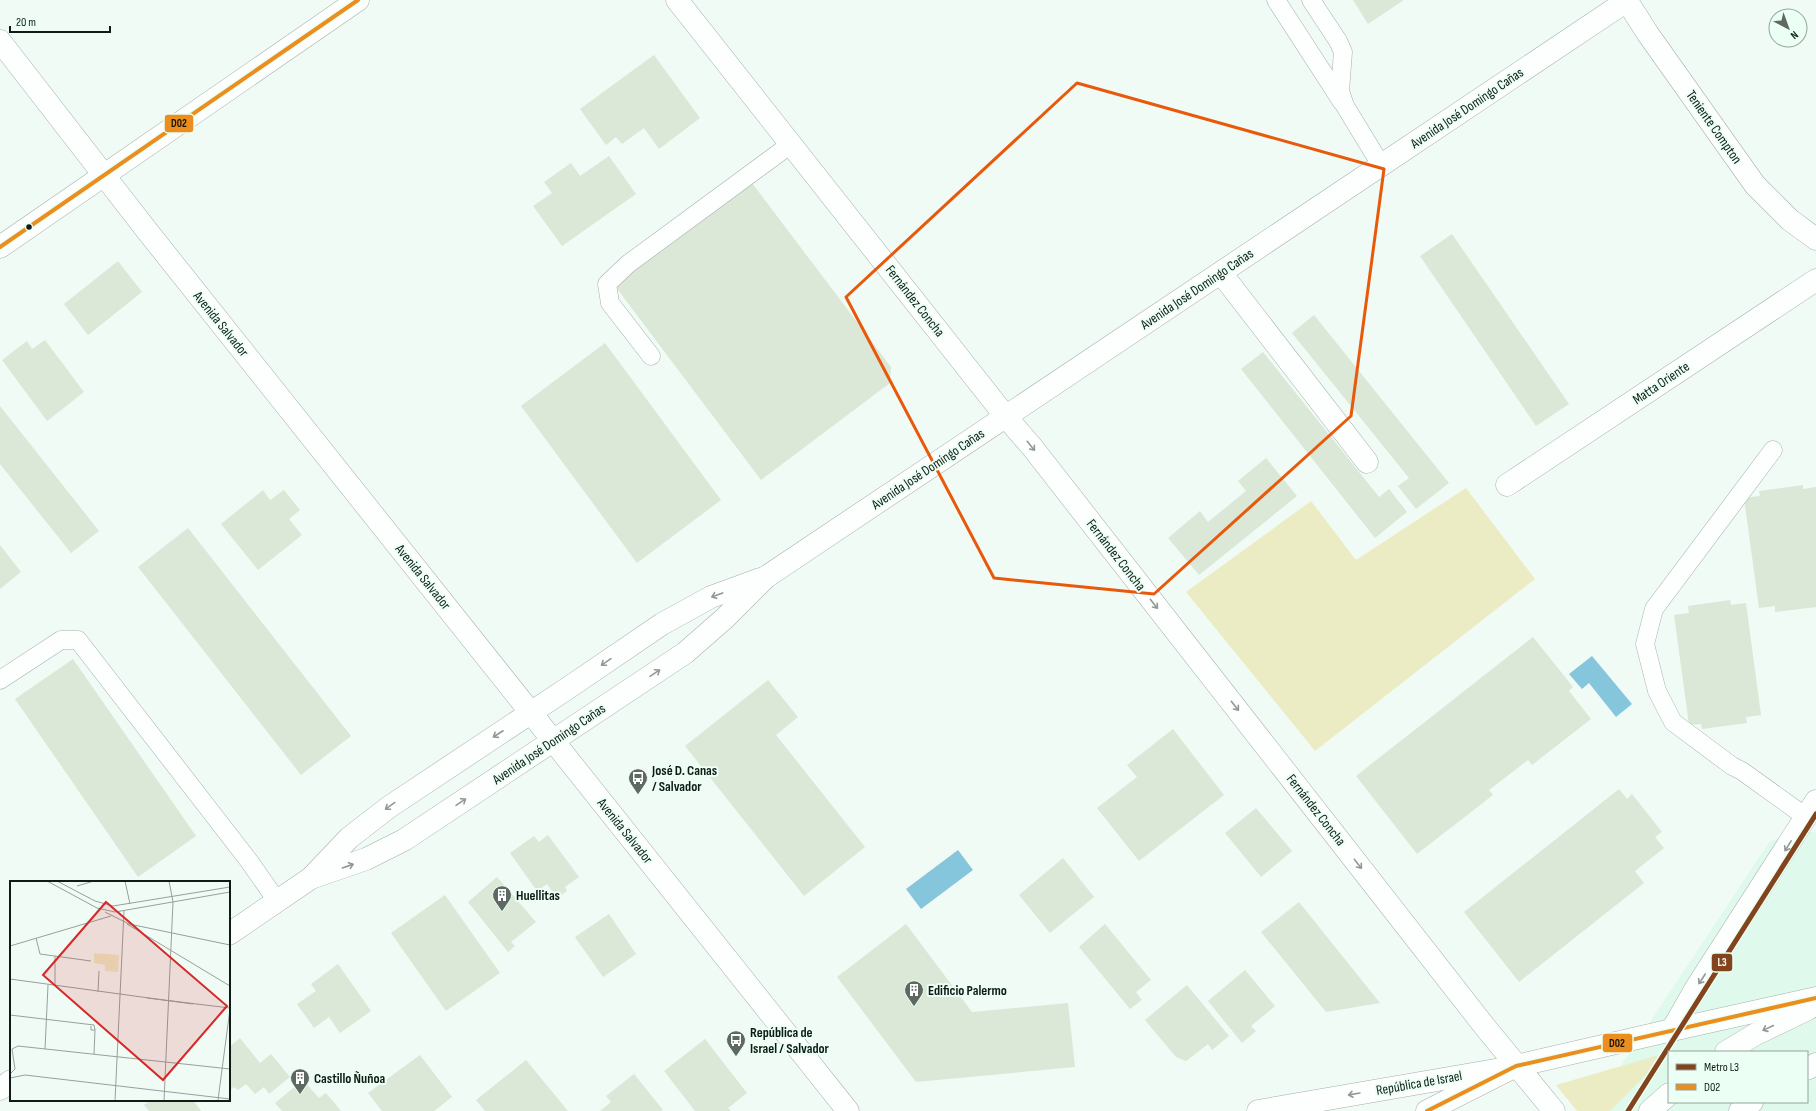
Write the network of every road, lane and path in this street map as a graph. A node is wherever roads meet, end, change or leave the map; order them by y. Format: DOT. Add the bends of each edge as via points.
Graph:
graph roads {
  1 [pos="358,0"];
  2 [pos="677,0"];
  3 [pos="1276,0"];
  4 [pos="1311,0"];
  5 [pos="1628,0"];
  6 [pos="0,41"];
  7 [pos="1345,106"];
  8 [pos="791,144"];
  9 [pos="1381,165"];
  10 [pos="104,176"];
  11 [pos="1816,239"];
  12 [pos="0,247"];
  13 [pos="1221,273"];
  14 [pos="1816,280"];
  15 [pos="651,356"];
  16 [pos="1006,416"];
  17 [pos="1773,450"];
  18 [pos="1367,462"];
  19 [pos="1507,485"];
  20 [pos="766,577"];
  21 [pos="0,680"];
  22 [pos="531,713"];
  23 [pos="553,741"];
  24 [pos="1811,809"];
  25 [pos="311,878"];
  26 [pos="277,902"];
  27 [pos="230,933"];
  28 [pos="1816,998"];
  29 [pos="1816,1006"];
  30 [pos="1672,1030"];
  31 [pos="1728,1051"];
  32 [pos="1516,1066"];
  33 [pos="10,1082"];
  34 [pos="0,1089"];
  35 [pos="1668,1095"];
  36 [pos="1751,1103"];
  37 [pos="848,1111"];
  38 [pos="1258,1111"];
  39 [pos="1427,1111"];
  40 [pos="1554,1111"];
  41 [pos="1650,1111"];
  42 [pos="1740,1111"];
  1 -- 10 [label="street"];
  2 -- 8 [label="street, Fernández Concha"];
  3 -- 7 [label="lane"];
  4 -- 7 [label="lane" via="1338,40 1343,52 1340,91"];
  5 -- 9 [label="street, Avenida José Domingo Cañas"];
  5 -- 11 [label="street, Teniente Compton" via="1648,34 1755,185 1790,220"];
  6 -- 10 [label="street, Avenida Salvador"];
  7 -- 9 [label="lane"];
  8 -- 15 [label="lane" via="628,264 607,284 610,303"];
  8 -- 16 [label="street, Fernández Concha"];
  9 -- 13 [label="street, Avenida José Domingo Cañas"];
  10 -- 12 [label="street"];
  10 -- 22 [label="street, Avenida Salvador"];
  13 -- 16 [label="street, Avenida José Domingo Cañas"];
  13 -- 18 [label="street"];
  14 -- 19 [label="street, Matta Oriente"];
  16 -- 20 [label="street, Avenida José Domingo Cañas"];
  16 -- 32 [label="street, Fernández Concha, one-way"];
  17 -- 24 [label="lane" via="1654,609 1645,644 1657,691 1673,722 1732,766"];
  20 -- 22 [label="street, Avenida José Domingo Cañas, one-way" via="711,597 662,624"];
  23 -- 20 [label="street, Avenida José Domingo Cañas, one-way" via="685,653"];
  21 -- 26 [label="lane" via="61,640 78,640 244,855"];
  22 -- 23 [label="street, Avenida Salvador"];
  22 -- 25 [label="street, Avenida José Domingo Cañas, one-way" via="389,807 349,838"];
  25 -- 23 [label="street, Avenida José Domingo Cañas, one-way" via="366,860 404,840"];
  23 -- 37 [label="street, Avenida Salvador"];
  24 -- 30 [label="street, one-way" via="1696,988"];
  25 -- 26 [label="street, Avenida José Domingo Cañas"];
  26 -- 27 [label="street, Avenida José Domingo Cañas"];
  28 -- 30 [label="street, República de Israel"];
  29 -- 31 [label="street, one-way" via="1756,1034"];
  30 -- 32 [label="street, República de Israel"];
  32 -- 38 [label="street, República de Israel, one-way"];
  32 -- 39 [label="street"];
  32 -- 40 [label="street, Fernández Concha"];
  33 -- 34 [label="street"];
  35 -- 41 [label="street"];
  36 -- 42 [label="street"];
}
